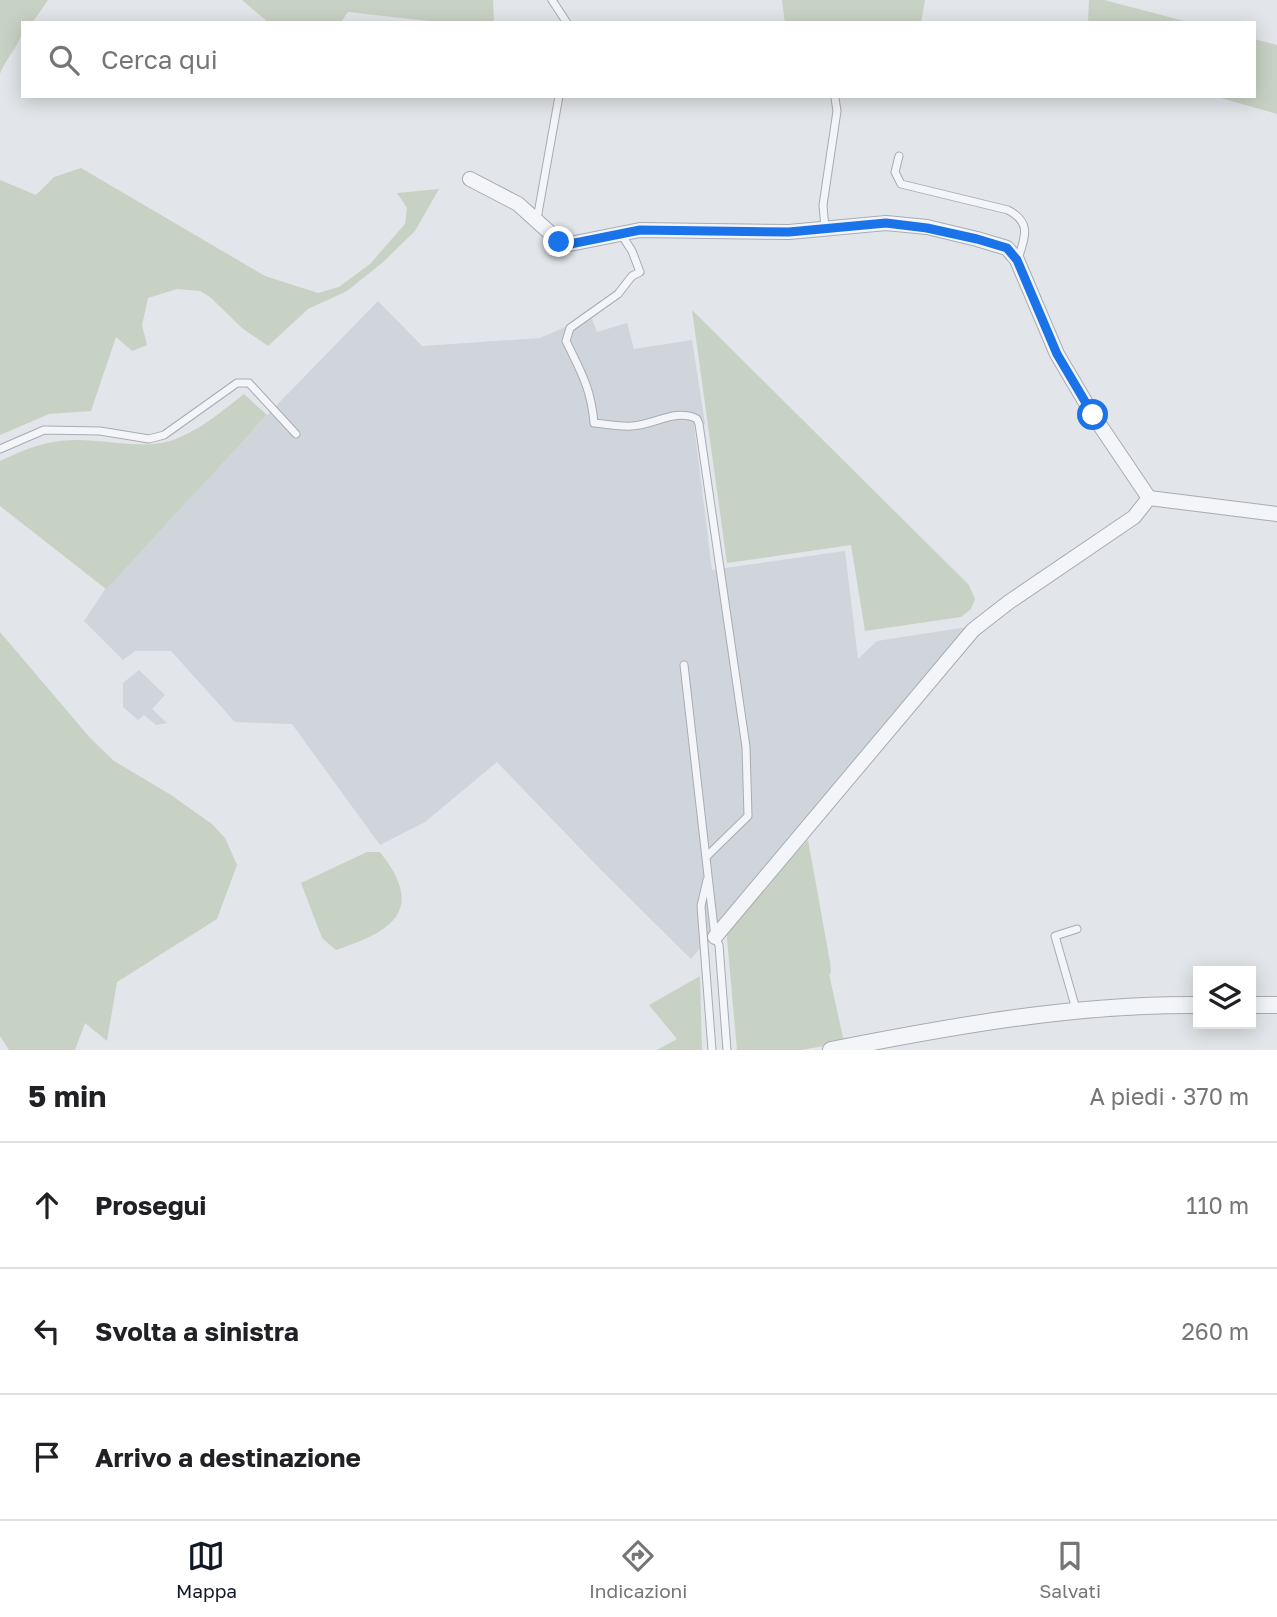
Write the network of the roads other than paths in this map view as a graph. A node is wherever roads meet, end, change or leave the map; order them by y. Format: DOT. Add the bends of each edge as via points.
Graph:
graph roads {
  1 [pos="552,0"];
  2 [pos="566,21"];
  3 [pos="559,98"];
  4 [pos="835,98"];
  5 [pos="899,156"];
  6 [pos="470,179"];
  7 [pos="537,220"];
  8 [pos="825,229"];
  9 [pos="621,234"];
  10 [pos="1017,260"];
  11 [pos="296,434"];
  12 [pos="0,449"];
  13 [pos="1149,498"];
  14 [pos="1277,514"];
  15 [pos="684,665"];
  16 [pos="707,856"];
  17 [pos="709,874"];
  18 [pos="1077,929"];
  19 [pos="715,937"];
  20 [pos="1193,1005"];
  21 [pos="1256,1005"];
  22 [pos="1277,1005"];
  23 [pos="1076,1009"];
  24 [pos="712,1050"];
  25 [pos="727,1050"];
  26 [pos="831,1050"];
  1 -- 2 [label="lane"];
  3 -- 7 [label="lane"];
  4 -- 8 [label="lane" via="823,205"];
  5 -- 10 [label="lane" via="895,172 901,184 1021,217 1026,228"];
  6 -- 7 [label="street" via="518,204"];
  7 -- 9 [label="street" via="559,242 570,244"];
  8 -- 9 [label="street" via="640,230"];
  8 -- 10 [label="street" via="886,223 927,228 1007,248"];
  9 -- 16 [label="lane" via="640,272 618,294 569,328 566,341 592,399 594,423 651,424 682,414 699,424 746,747 748,816"];
  10 -- 13 [label="street" via="1057,354"];
  11 -- 12 [label="lane" via="250,383 237,383 164,435 149,439 100,431 44,430"];
  13 -- 14 [label="street"];
  13 -- 19 [label="street" via="1134,517 973,630"];
  15 -- 16 [label="lane"];
  16 -- 17 [label="lane"];
  17 -- 19 [label="lane"];
  17 -- 24 [label="lane" via="701,906"];
  18 -- 23 [label="lane" via="1055,936"];
  19 -- 25 [label="lane"];
  20 -- 23 [label="street"];
  21 -- 22 [label="street"];
  23 -- 26 [label="street"];
}
